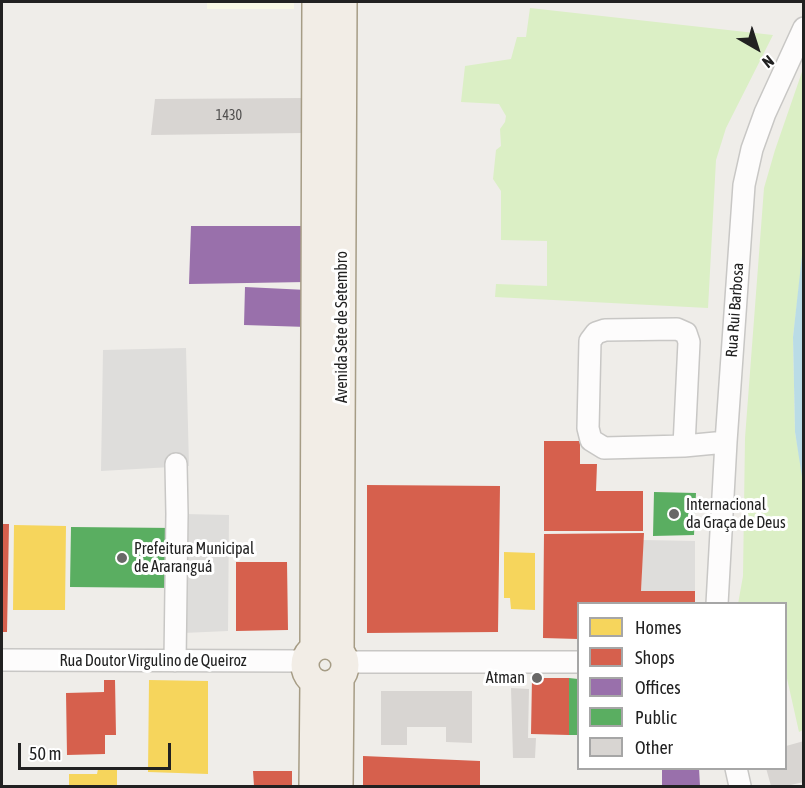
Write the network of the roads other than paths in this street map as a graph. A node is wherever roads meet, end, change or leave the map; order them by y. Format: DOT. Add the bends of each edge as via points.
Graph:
graph roads {
  1 [pos="316,2"];
  2 [pos="343,2"];
  3 [pos="804,28"];
  4 [pos="726,441"];
  5 [pos="684,446"];
  6 [pos="176,464"];
  7 [pos="717,602"];
  8 [pos="2,660"];
  9 [pos="176,661"];
  10 [pos="577,663"];
  11 [pos="326,664"];
  12 [pos="736,770"];
  13 [pos="313,786"];
  14 [pos="339,786"];
  15 [pos="740,786"];
  1 -- 11 [label="main road, Avenida Sete de Setembro"];
  2 -- 11 [label="main road, Avenida Sete de Setembro"];
  3 -- 4 [label="street, Rua Rui Barbosa" via="765,113 744,185"];
  4 -- 5 [label="street"];
  4 -- 7 [label="street, Rua Rui Barbosa"];
  5 -- 5 [label="street" via="604,448 591,440 590,341 596,333 677,329 686,333 689,342"];
  6 -- 9 [label="street"];
  8 -- 9 [label="street, Rua Doutor Virgulino de Queiroz"];
  9 -- 11 [label="street, Rua Doutor Virgulino de Queiroz"];
  10 -- 11 [label="street, Rua Doutor Virgulino de Queiroz"];
  11 -- 13 [label="main road, Avenida Sete de Setembro"];
  11 -- 14 [label="main road, Avenida Sete de Setembro"];
  12 -- 15 [label="street"];
}
